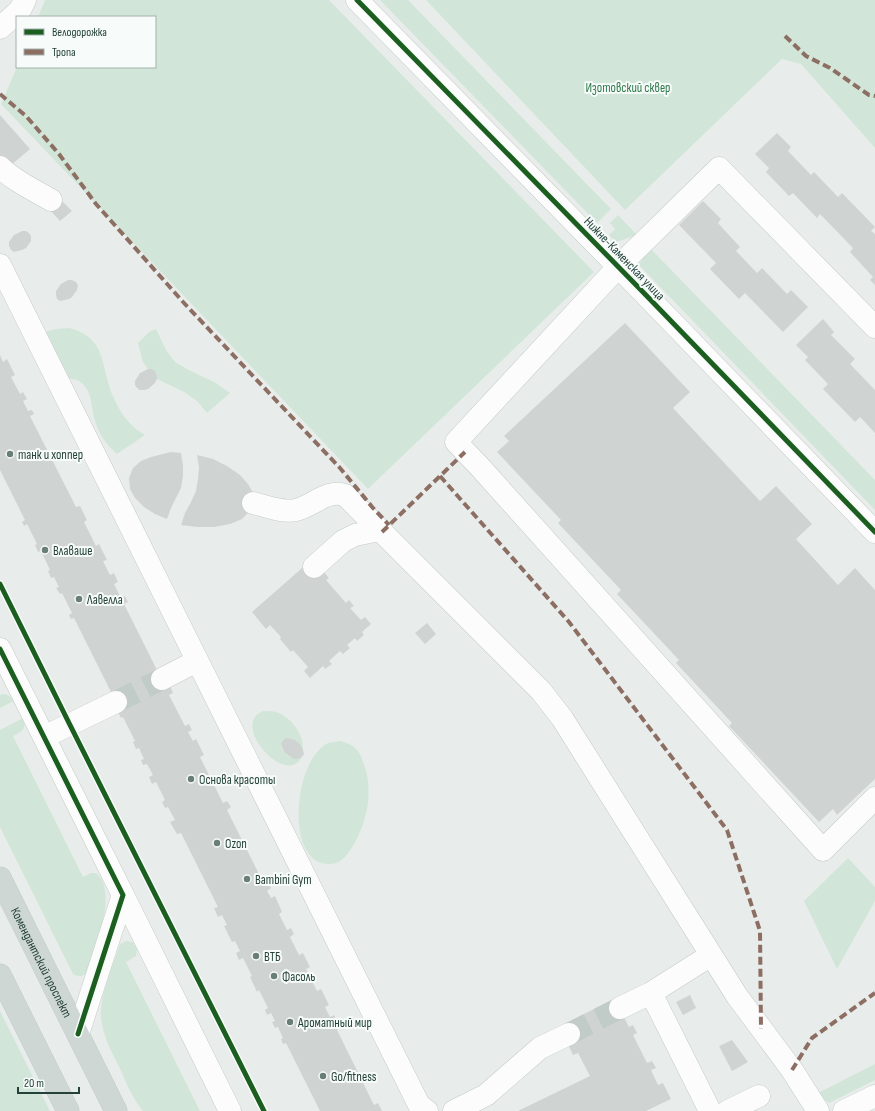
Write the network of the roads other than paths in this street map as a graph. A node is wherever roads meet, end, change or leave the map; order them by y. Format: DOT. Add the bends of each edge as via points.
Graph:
graph roads {
  1 [pos="25,0"];
  2 [pos="357,0"];
  3 [pos="0,28"];
  4 [pos="0,167"];
  5 [pos="51,200"];
  6 [pos="0,265"];
  7 [pos="618,267"];
  8 [pos="875,327"];
  9 [pos="253,503"];
  10 [pos="379,530"];
  11 [pos="875,532"];
  12 [pos="314,567"];
  13 [pos="0,649"];
  14 [pos="198,661"];
  15 [pos="162,679"];
  16 [pos="116,702"];
  17 [pos="44,737"];
  18 [pos="875,798"];
  19 [pos="0,878"];
  20 [pos="123,895"];
  21 [pos="712,955"];
  22 [pos="0,976"];
  23 [pos="651,993"];
  24 [pos="620,1008"];
  25 [pos="78,1034"];
  26 [pos="569,1034"];
  27 [pos="758,1096"];
  28 [pos="875,1096"];
  29 [pos="68,1111"];
  30 [pos="116,1111"];
  31 [pos="230,1111"];
  32 [pos="427,1111"];
  33 [pos="454,1111"];
  34 [pos="710,1111"];
  35 [pos="728,1111"];
  36 [pos="818,1111"];
  37 [pos="844,1111"];
  1 -- 3 [label="street" via="20,10"];
  2 -- 7 [label="street, Нижне-Каменская улица"];
  4 -- 5 [label="street" via="27,187"];
  6 -- 14 [label="street"];
  7 -- 8 [label="street" via="719,168"];
  7 -- 11 [label="street, Нижне-Каменская улица"];
  7 -- 18 [label="street" via="456,442 823,850"];
  9 -- 10 [label="street" via="287,511 297,510 338,493 345,495"];
  10 -- 12 [label="street" via="355,535 343,541"];
  10 -- 21 [label="street" via="541,691 562,718"];
  13 -- 17 [label="street"];
  14 -- 15 [label="street"];
  14 -- 32 [label="street" via="419,1105"];
  16 -- 17 [label="street"];
  17 -- 20 [label="street"];
  19 -- 25 [label="main road, Комендантский проспект"];
  20 -- 25 [label="street"];
  20 -- 31 [label="street"];
  21 -- 23 [label="street"];
  21 -- 36 [label="street" via="737,996 792,1070"];
  22 -- 29 [label="main road"];
  23 -- 24 [label="street"];
  23 -- 34 [label="street"];
  25 -- 30 [label="main road, Комендантский проспект"];
  26 -- 33 [label="street" via="540,1048 486,1095"];
  27 -- 35 [label="street"];
  28 -- 37 [label="street"];
}
